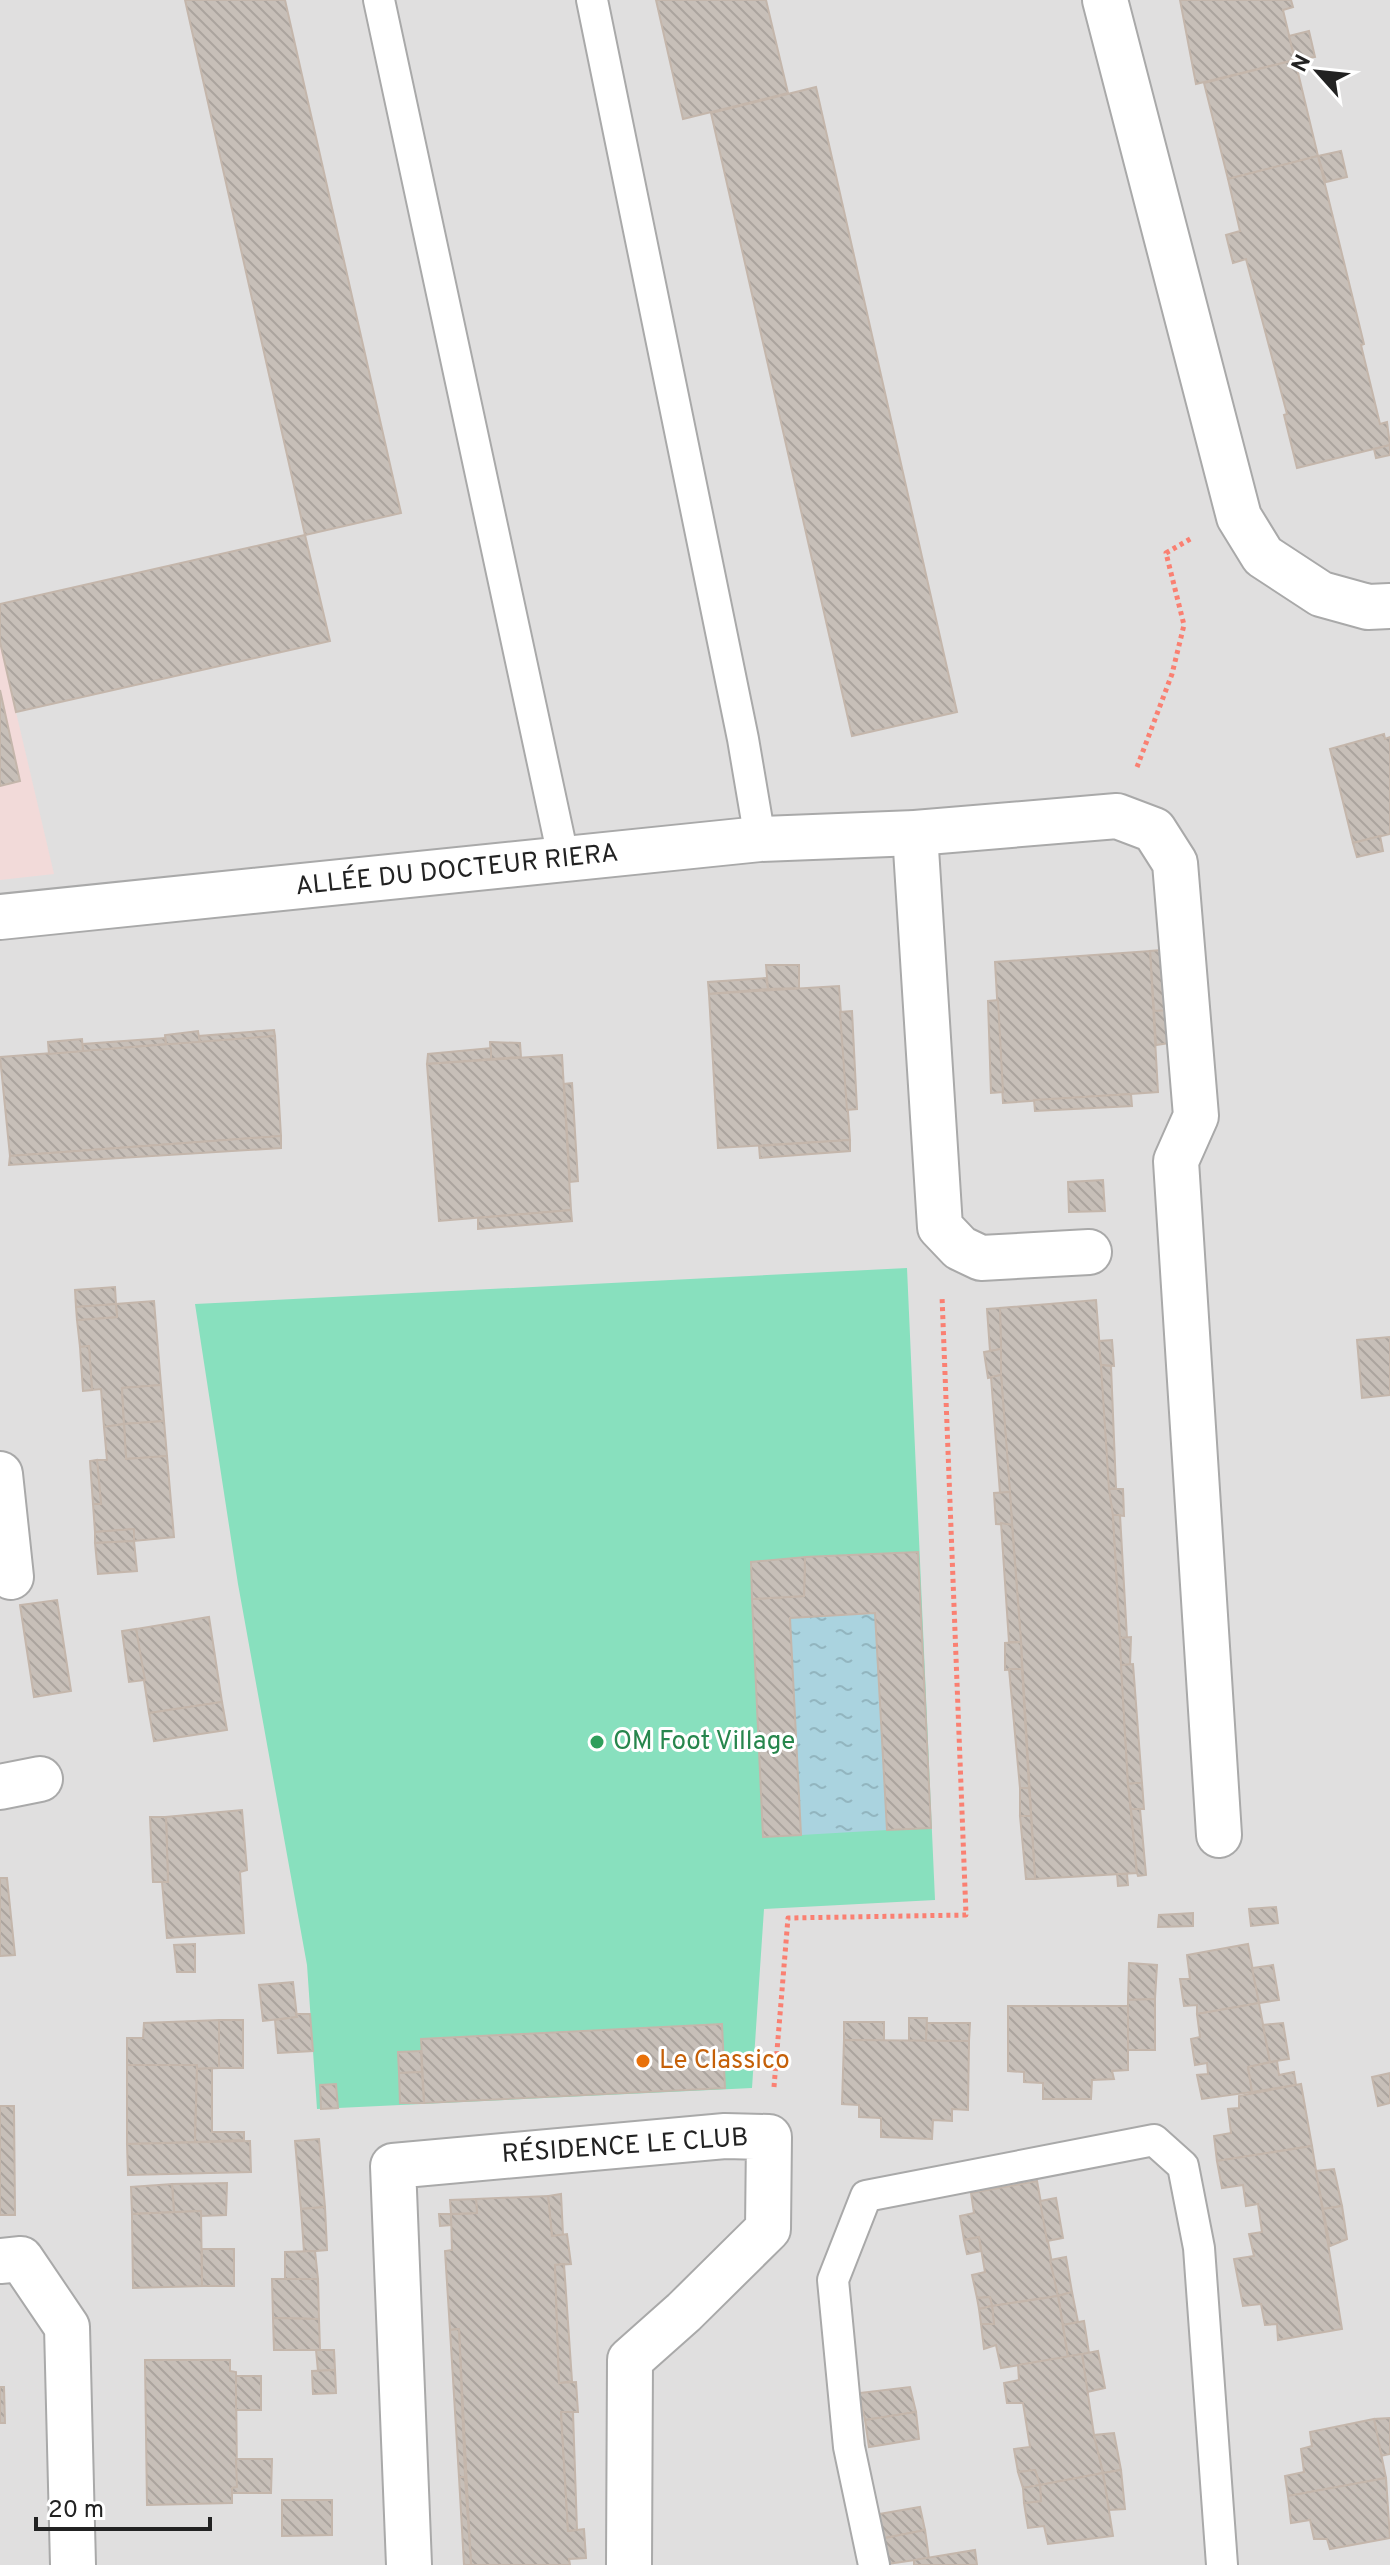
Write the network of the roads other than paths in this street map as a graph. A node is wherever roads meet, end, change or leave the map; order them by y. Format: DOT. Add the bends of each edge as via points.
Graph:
graph roads {
  1 [pos="379,0"];
  2 [pos="592,0"];
  3 [pos="1105,0"];
  4 [pos="1390,606"];
  5 [pos="915,833"];
  6 [pos="760,839"];
  7 [pos="564,861"];
  8 [pos="0,917"];
  9 [pos="1089,1252"];
  10 [pos="0,1474"];
  11 [pos="11,1577"];
  12 [pos="1219,1835"];
  13 [pos="0,2261"];
  14 [pos="73,2565"];
  15 [pos="409,2565"];
  16 [pos="629,2565"];
  17 [pos="874,2565"];
  18 [pos="1222,2565"];
  1 -- 7 [label="lane"];
  2 -- 6 [label="lane"];
  3 -- 4 [label="street" via="1237,512 1263,556 1321,594 1368,607"];
  5 -- 6 [label="street, ALLÉE DU DOCTEUR RIERA"];
  5 -- 9 [label="street" via="940,1227 960,1248 981,1258"];
  5 -- 12 [label="street, ALLÉE DU DOCTEUR RIERA" via="1117,816 1154,830 1175,863 1196,1116 1176,1161"];
  6 -- 7 [label="street, ALLÉE DU DOCTEUR RIERA"];
  7 -- 8 [label="street, ALLÉE DU DOCTEUR RIERA"];
  10 -- 11 [label="street"];
  13 -- 14 [label="street" via="21,2259 67,2327"];
  15 -- 16 [label="street, RÉSIDENCE LE CLUB" via="393,2166 725,2136 769,2137 768,2229 630,2360"];
  17 -- 18 [label="lane" via="849,2447 833,2280 866,2196 1154,2140 1183,2166 1199,2248"];
}
